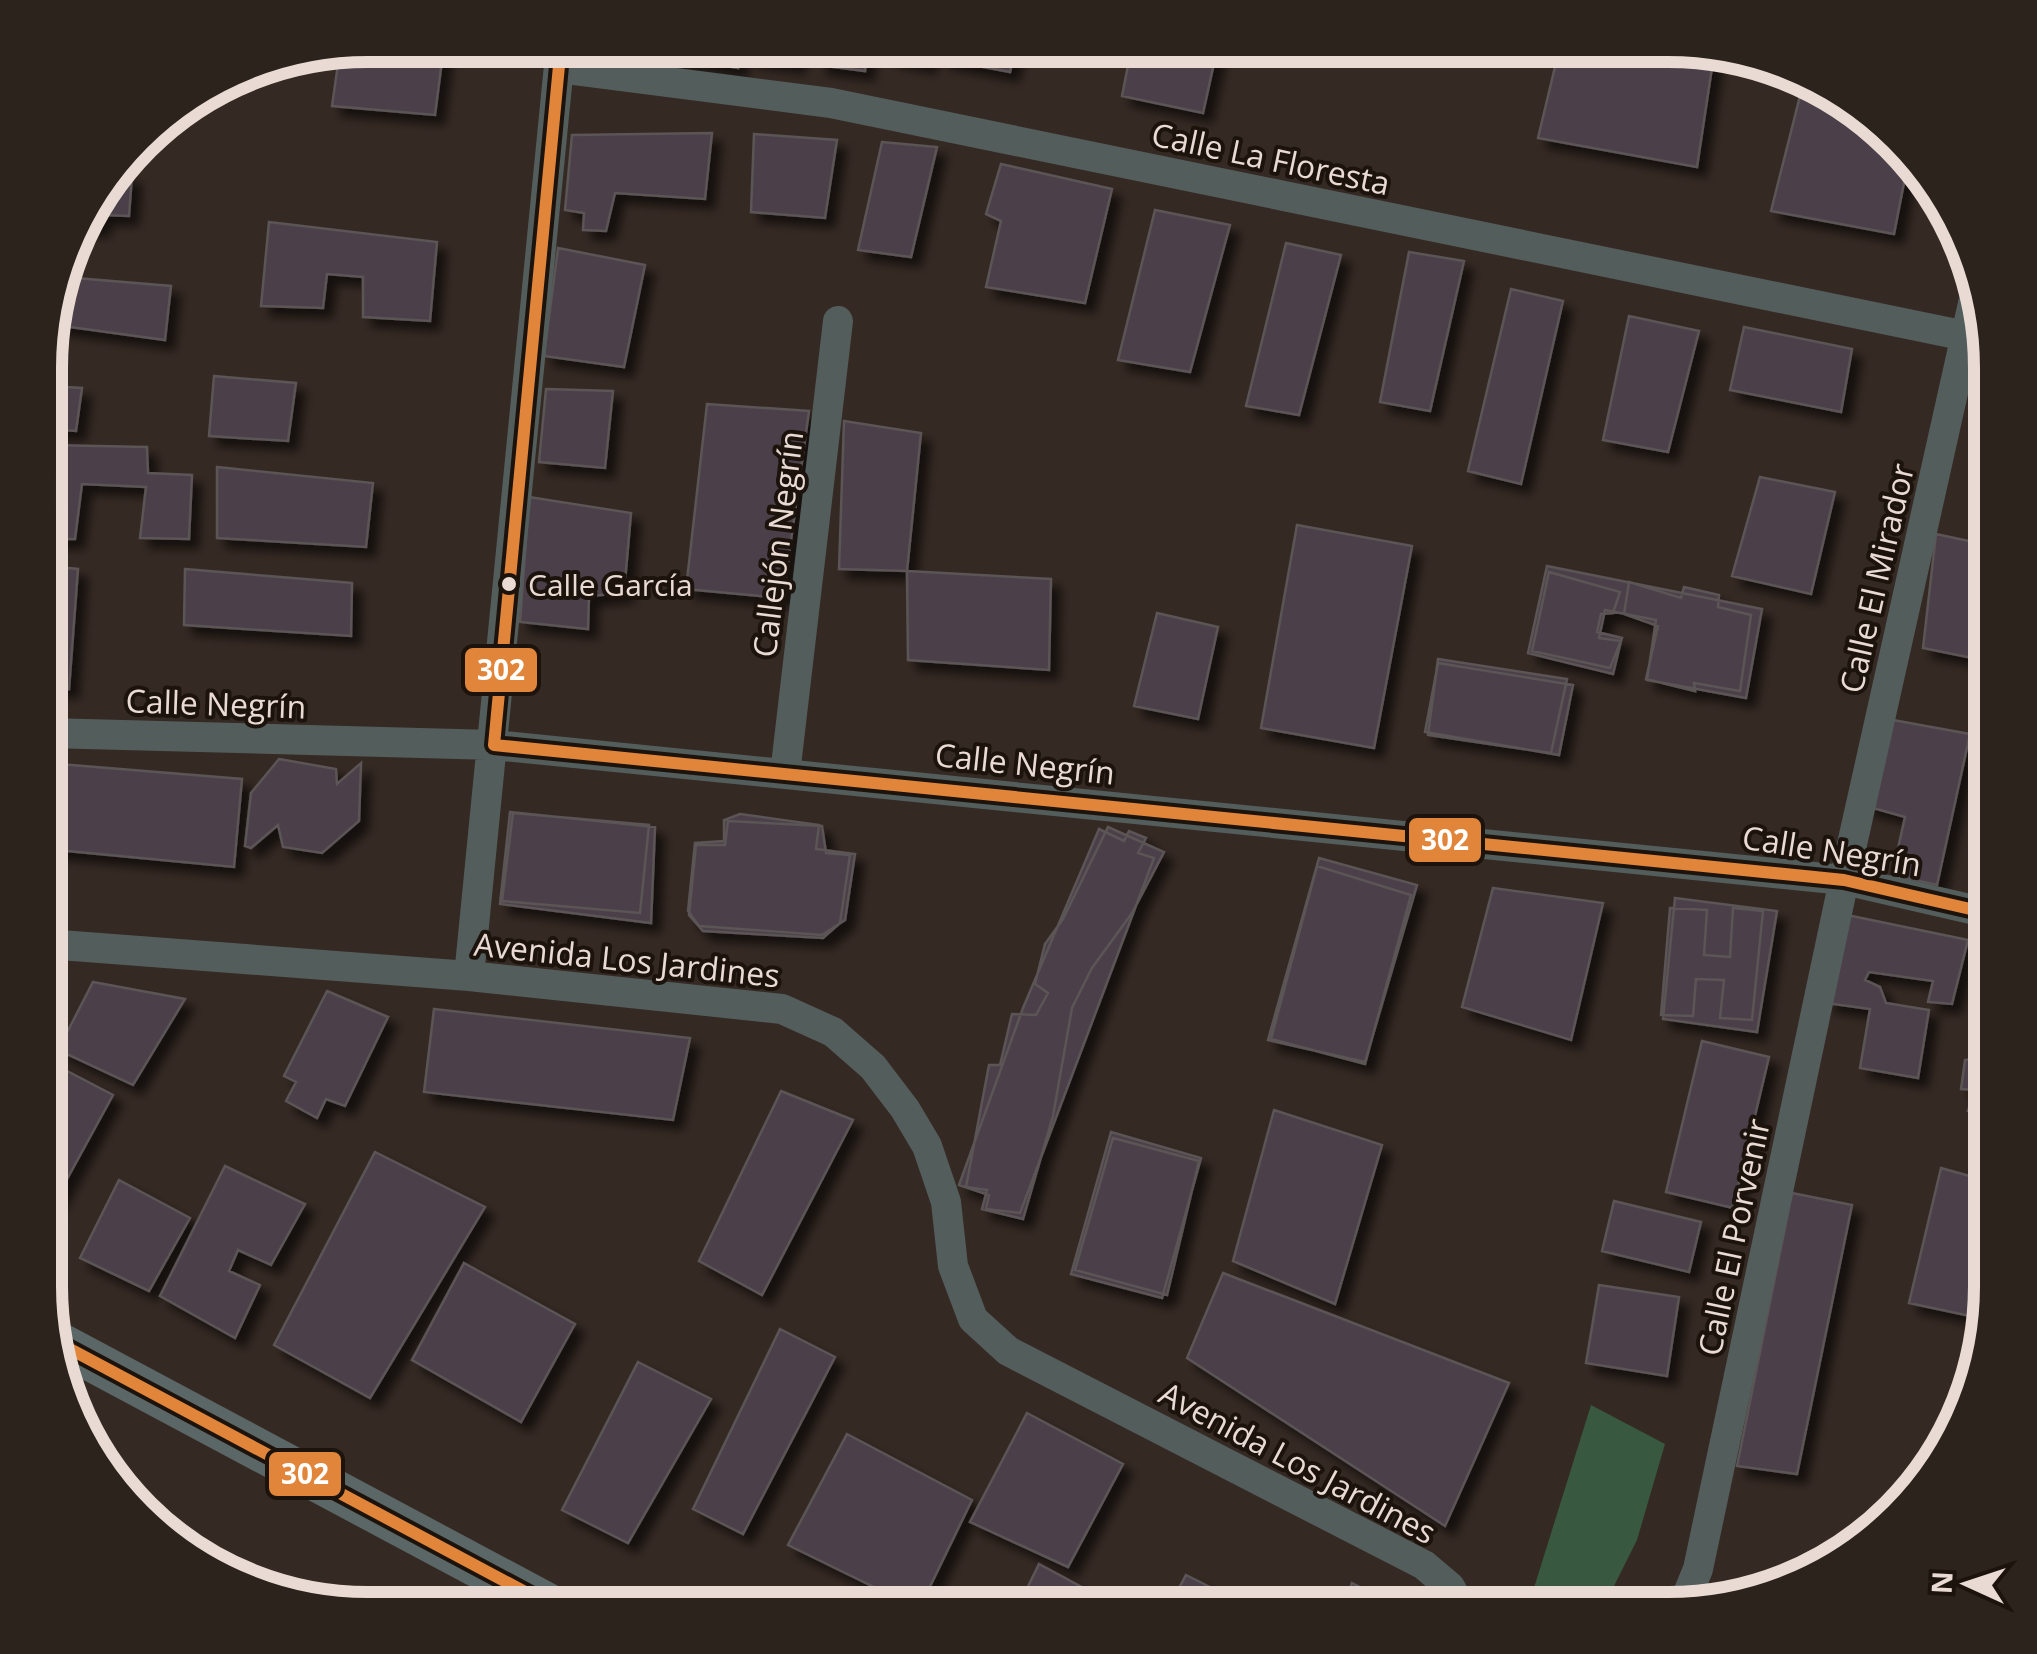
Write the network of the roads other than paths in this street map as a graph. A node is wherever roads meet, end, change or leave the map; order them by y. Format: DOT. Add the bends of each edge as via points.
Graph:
graph roads {
  1 [pos="560,62"];
  2 [pos="590,62"];
  3 [pos="1970,317"];
  4 [pos="838,321"];
  5 [pos="1966,336"];
  6 [pos="62,733"];
  7 [pos="494,745"];
  8 [pos="785,774"];
  9 [pos="1844,880"];
  10 [pos="1974,910"];
  11 [pos="63,945"];
  12 [pos="468,976"];
  13 [pos="69,1348"];
  14 [pos="1452,1591"];
  15 [pos="1689,1591"];
  16 [pos="525,1592"];
  1 -- 7 [label="street"];
  2 -- 5 [label="street, Calle La Floresta" via="831,103"];
  3 -- 5 [label="street, Calle El Mirador"];
  4 -- 8 [label="street, Callejón Negrín"];
  5 -- 9 [label="street, Calle El Mirador"];
  6 -- 7 [label="street, Calle Negrín"];
  7 -- 8 [label="street, Calle Negrín"];
  7 -- 12 [label="street"];
  8 -- 9 [label="street, Calle Negrín"];
  9 -- 10 [label="street, Calle Negrín"];
  9 -- 15 [label="street, Calle El Porvenir"];
  11 -- 12 [label="street, Avenida Los Jardines"];
  12 -- 14 [label="street, Avenida Los Jardines" via="782,1009 833,1032 873,1067 926,1146 946,1202 953,1266 973,1319 1008,1351 1424,1565"];
  13 -- 16 [label="street"];
}
